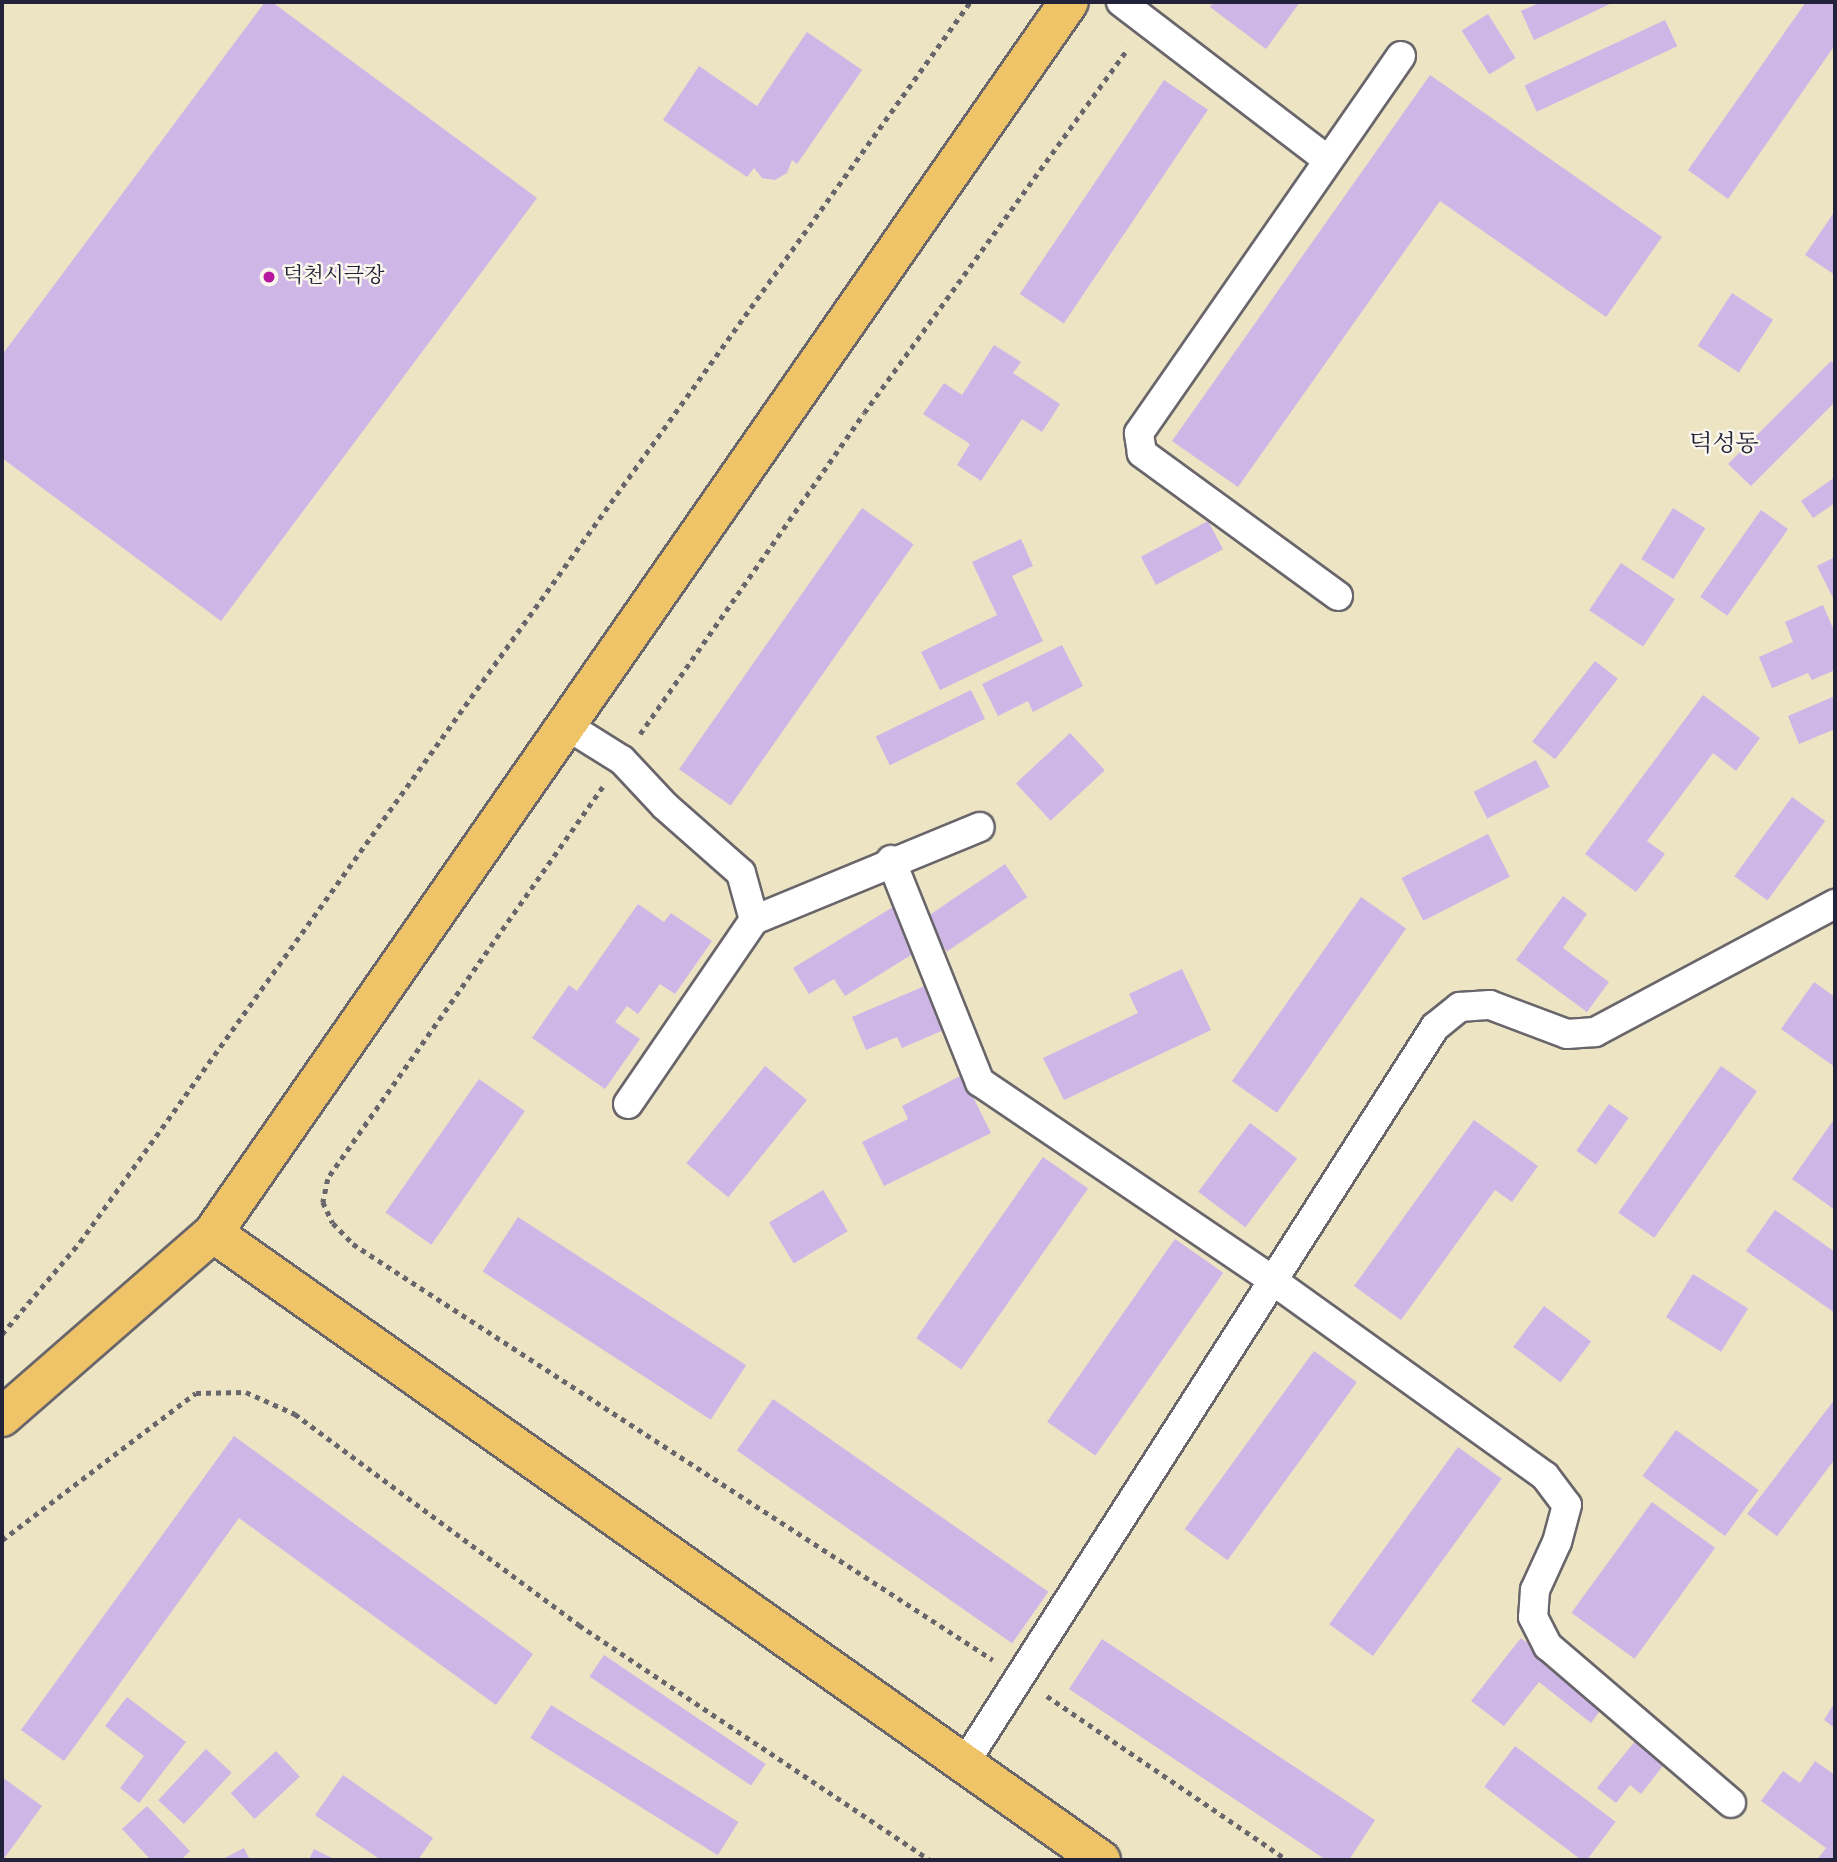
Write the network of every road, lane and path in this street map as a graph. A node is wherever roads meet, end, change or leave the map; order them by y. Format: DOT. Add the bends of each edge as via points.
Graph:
graph roads {
  1 [pos="970,2"];
  2 [pos="1069,2"];
  3 [pos="1121,2"];
  4 [pos="1148,22"];
  5 [pos="1401,56"];
  6 [pos="1328,159"];
  7 [pos="1338,596"];
  8 [pos="569,727"];
  9 [pos="622,760"];
  10 [pos="980,827"];
  11 [pos="891,860"];
  12 [pos="1835,904"];
  13 [pos="754,920"];
  14 [pos="628,1104"];
  15 [pos="213,1233"];
  16 [pos="1272,1280"];
  17 [pos="2,1334"];
  18 [pos="2,1417"];
  19 [pos="2,1540"];
  20 [pos="1019,1677"];
  21 [pos="964,1764"];
  22 [pos="1731,1803"];
  23 [pos="930,1860"];
  24 [pos="1101,1860"];
  25 [pos="1287,1860"];
  1 -- 17 [label="path" via="80,1242"];
  2 -- 8 [label="main road"];
  3 -- 4 [label="street"];
  4 -- 6 [label="street"];
  4 -- 9 [label="path" via="864,412"];
  5 -- 6 [label="street"];
  6 -- 7 [label="street" via="1139,433 1142,453"];
  8 -- 9 [label="street"];
  8 -- 15 [label="main road"];
  9 -- 13 [label="street" via="664,806 741,873"];
  9 -- 20 [label="path" via="328,1179 323,1202 333,1223 353,1244"];
  10 -- 11 [label="street"];
  11 -- 13 [label="street"];
  11 -- 16 [label="street" via="980,1082"];
  12 -- 16 [label="street" via="1595,1032 1567,1034 1490,1005 1460,1007 1435,1027"];
  13 -- 14 [label="street"];
  15 -- 18 [label="main road"];
  15 -- 21 [label="main road"];
  16 -- 20 [label="street"];
  16 -- 22 [label="street" via="1545,1476 1567,1504 1557,1542 1535,1590 1533,1617 1548,1646"];
  19 -- 23 [label="path" via="196,1393 246,1392 295,1414 579,1625"];
  20 -- 21 [label="street"];
  20 -- 25 [label="path"];
  21 -- 24 [label="main road"];
}
